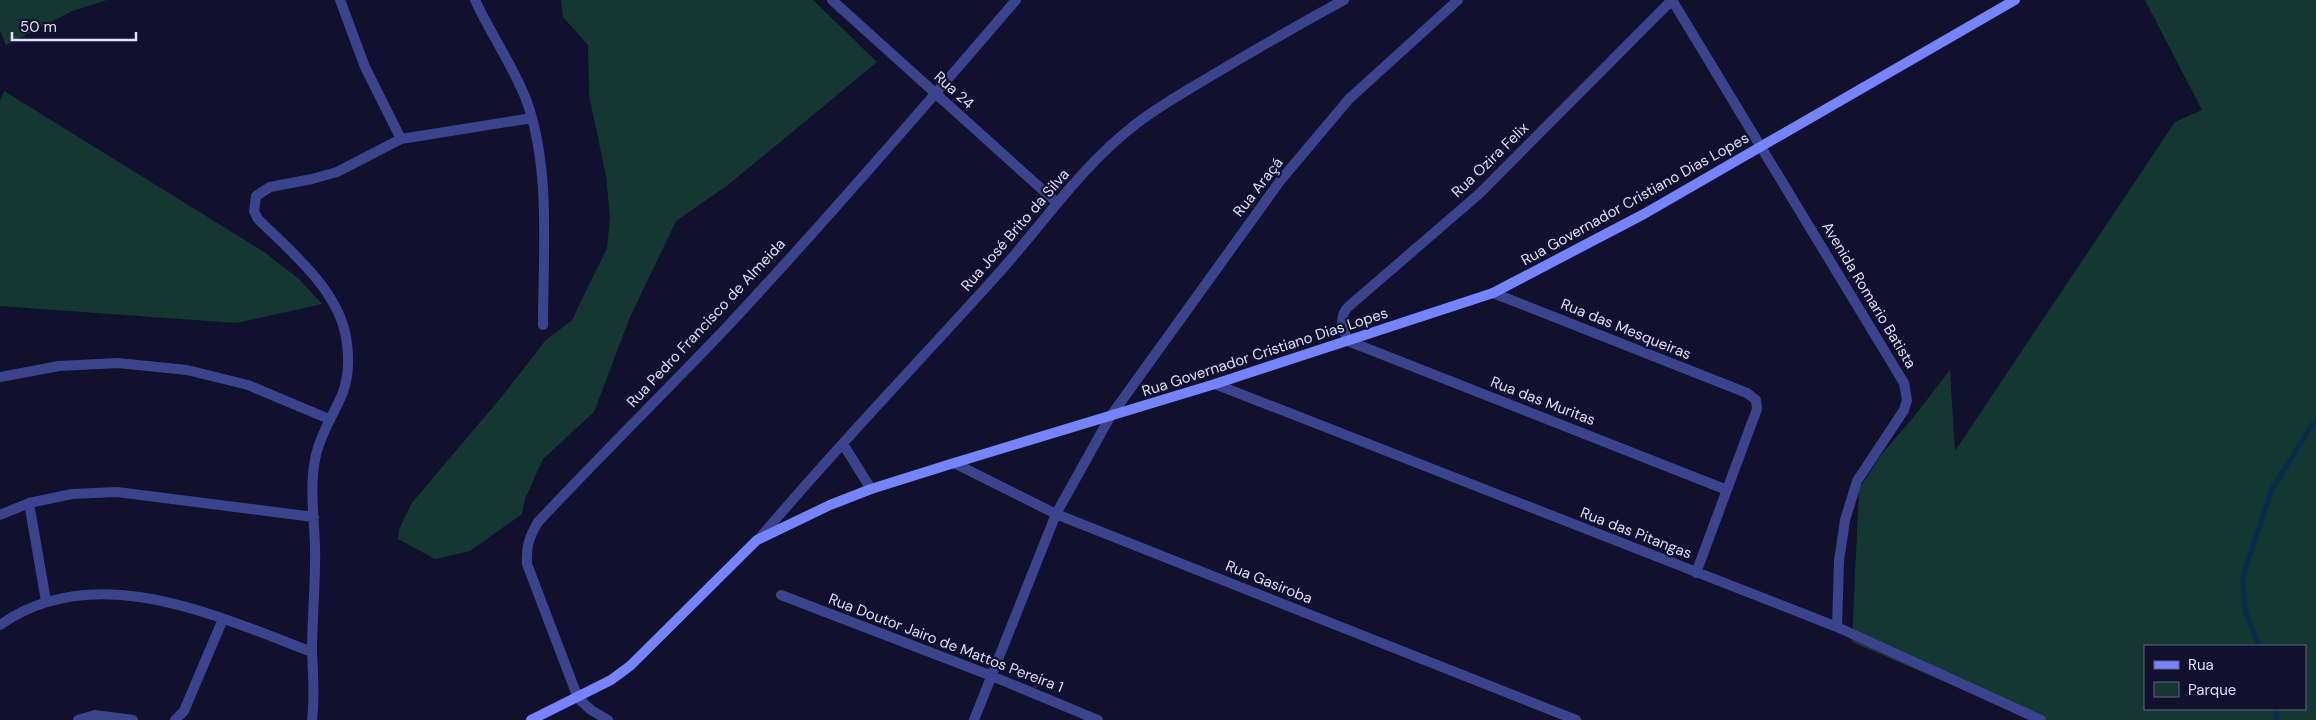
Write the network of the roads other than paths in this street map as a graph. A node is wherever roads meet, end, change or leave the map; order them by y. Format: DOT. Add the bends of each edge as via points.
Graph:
graph roads {
  1 [pos="340,0"];
  2 [pos="475,0"];
  3 [pos="832,0"];
  4 [pos="1016,0"];
  5 [pos="1344,0"];
  6 [pos="1458,0"];
  7 [pos="1672,0"];
  8 [pos="2015,0"];
  9 [pos="935,94"];
  10 [pos="532,118"];
  11 [pos="401,139"];
  12 [pos="1762,147"];
  13 [pos="1056,202"];
  14 [pos="1493,293"];
  15 [pos="542,325"];
  16 [pos="1348,341"];
  17 [pos="0,377"];
  18 [pos="1215,384"];
  19 [pos="1110,417"];
  20 [pos="328,419"];
  21 [pos="843,444"];
  22 [pos="954,463"];
  23 [pos="871,489"];
  24 [pos="1726,490"];
  25 [pos="29,503"];
  26 [pos="1056,514"];
  27 [pos="0,515"];
  28 [pos="314,517"];
  29 [pos="757,540"];
  30 [pos="1696,573"];
  31 [pos="782,595"];
  32 [pos="46,601"];
  33 [pos="223,619"];
  34 [pos="0,625"];
  35 [pos="1838,627"];
  36 [pos="312,652"];
  37 [pos="992,676"];
  38 [pos="578,698"];
  39 [pos="78,720"];
  40 [pos="133,720"];
  41 [pos="175,720"];
  42 [pos="312,720"];
  43 [pos="530,720"];
  44 [pos="608,720"];
  45 [pos="974,720"];
  46 [pos="1098,720"];
  47 [pos="1576,720"];
  48 [pos="2041,720"];
  1 -- 11 [label="street" via="366,68"];
  2 -- 10 [label="street" via="520,87"];
  3 -- 9 [label="street, Rua 24"];
  4 -- 9 [label="street, Rua Pedro Francisco de Almeida"];
  5 -- 13 [label="street, Rua José Brito da Silva" via="1284,32 1136,123"];
  6 -- 19 [label="street, Rua Araçá" via="1349,100 1286,174"];
  7 -- 12 [label="street, Avenida Romario Batista"];
  7 -- 16 [label="street, Rua Ozira Felix" via="1478,194 1348,307 1342,318"];
  8 -- 12 [label="street, Rua Governador Cristiano Dias Lopes"];
  9 -- 13 [label="street, Rua 24"];
  9 -- 38 [label="street, Rua Pedro Francisco de Almeida" via="724,329 538,522 529,537 527,564"];
  10 -- 11 [label="street"];
  10 -- 15 [label="street" via="542,197"];
  11 -- 20 [label="street" via="337,172 270,187 256,196 254,203 258,219 320,284 336,309 344,331 347,374 343,392"];
  12 -- 14 [label="street, Rua Governador Cristiano Dias Lopes" via="1644,214"];
  12 -- 35 [label="street, Avenida Romario Batista" via="1907,392 1904,410 1857,481 1845,520 1839,561"];
  13 -- 21 [label="street, Rua José Brito da Silva" via="1000,272"];
  14 -- 16 [label="street, Rua Governador Cristiano Dias Lopes"];
  14 -- 24 [label="street, Rua das Mesqueiras" via="1747,393 1756,400 1756,409"];
  16 -- 18 [label="street, Rua Governador Cristiano Dias Lopes"];
  16 -- 24 [label="street, Rua das Muritas"];
  17 -- 20 [label="street" via="59,366 118,364 187,370 248,385"];
  18 -- 19 [label="street, Rua Governador Cristiano Dias Lopes"];
  18 -- 30 [label="street, Rua das Pitangas"];
  19 -- 22 [label="street, Rua Governador Cristiano Dias Lopes"];
  19 -- 26 [label="street, Rua Araçá"];
  20 -- 28 [label="street" via="316,454"];
  21 -- 23 [label="street"];
  21 -- 29 [label="street, Rua José Brito da Silva"];
  22 -- 23 [label="street, Rua Governador Cristiano Dias Lopes"];
  22 -- 26 [label="street, Rua Gasiroba"];
  23 -- 29 [label="street, Rua Governador Cristiano Dias Lopes"];
  24 -- 30 [label="street"];
  25 -- 27 [label="street"];
  25 -- 28 [label="street" via="72,494 117,492"];
  25 -- 32 [label="street"];
  26 -- 37 [label="street, Rua Araçá"];
  26 -- 47 [label="street, Rua Gasiroba"];
  28 -- 36 [label="street"];
  29 -- 38 [label="street, Rua Governador Cristiano Dias Lopes" via="630,666"];
  30 -- 35 [label="street, Rua das Pitangas"];
  31 -- 37 [label="street, Rua Doutor Jairo de Mattos Pereira 1"];
  32 -- 33 [label="street" via="96,594 135,596"];
  32 -- 34 [label="street"];
  33 -- 36 [label="street"];
  33 -- 41 [label="street" via="184,711"];
  35 -- 48 [label="street, Rua das Pitangas"];
  36 -- 42 [label="street"];
  37 -- 45 [label="street, Rua Araçá"];
  37 -- 46 [label="street, Rua Doutor Jairo de Mattos Pereira 1"];
  38 -- 43 [label="street, Rua Governador Cristiano Dias Lopes"];
  38 -- 44 [label="street"];
  39 -- 40 [label="street" via="95,715"];
}
